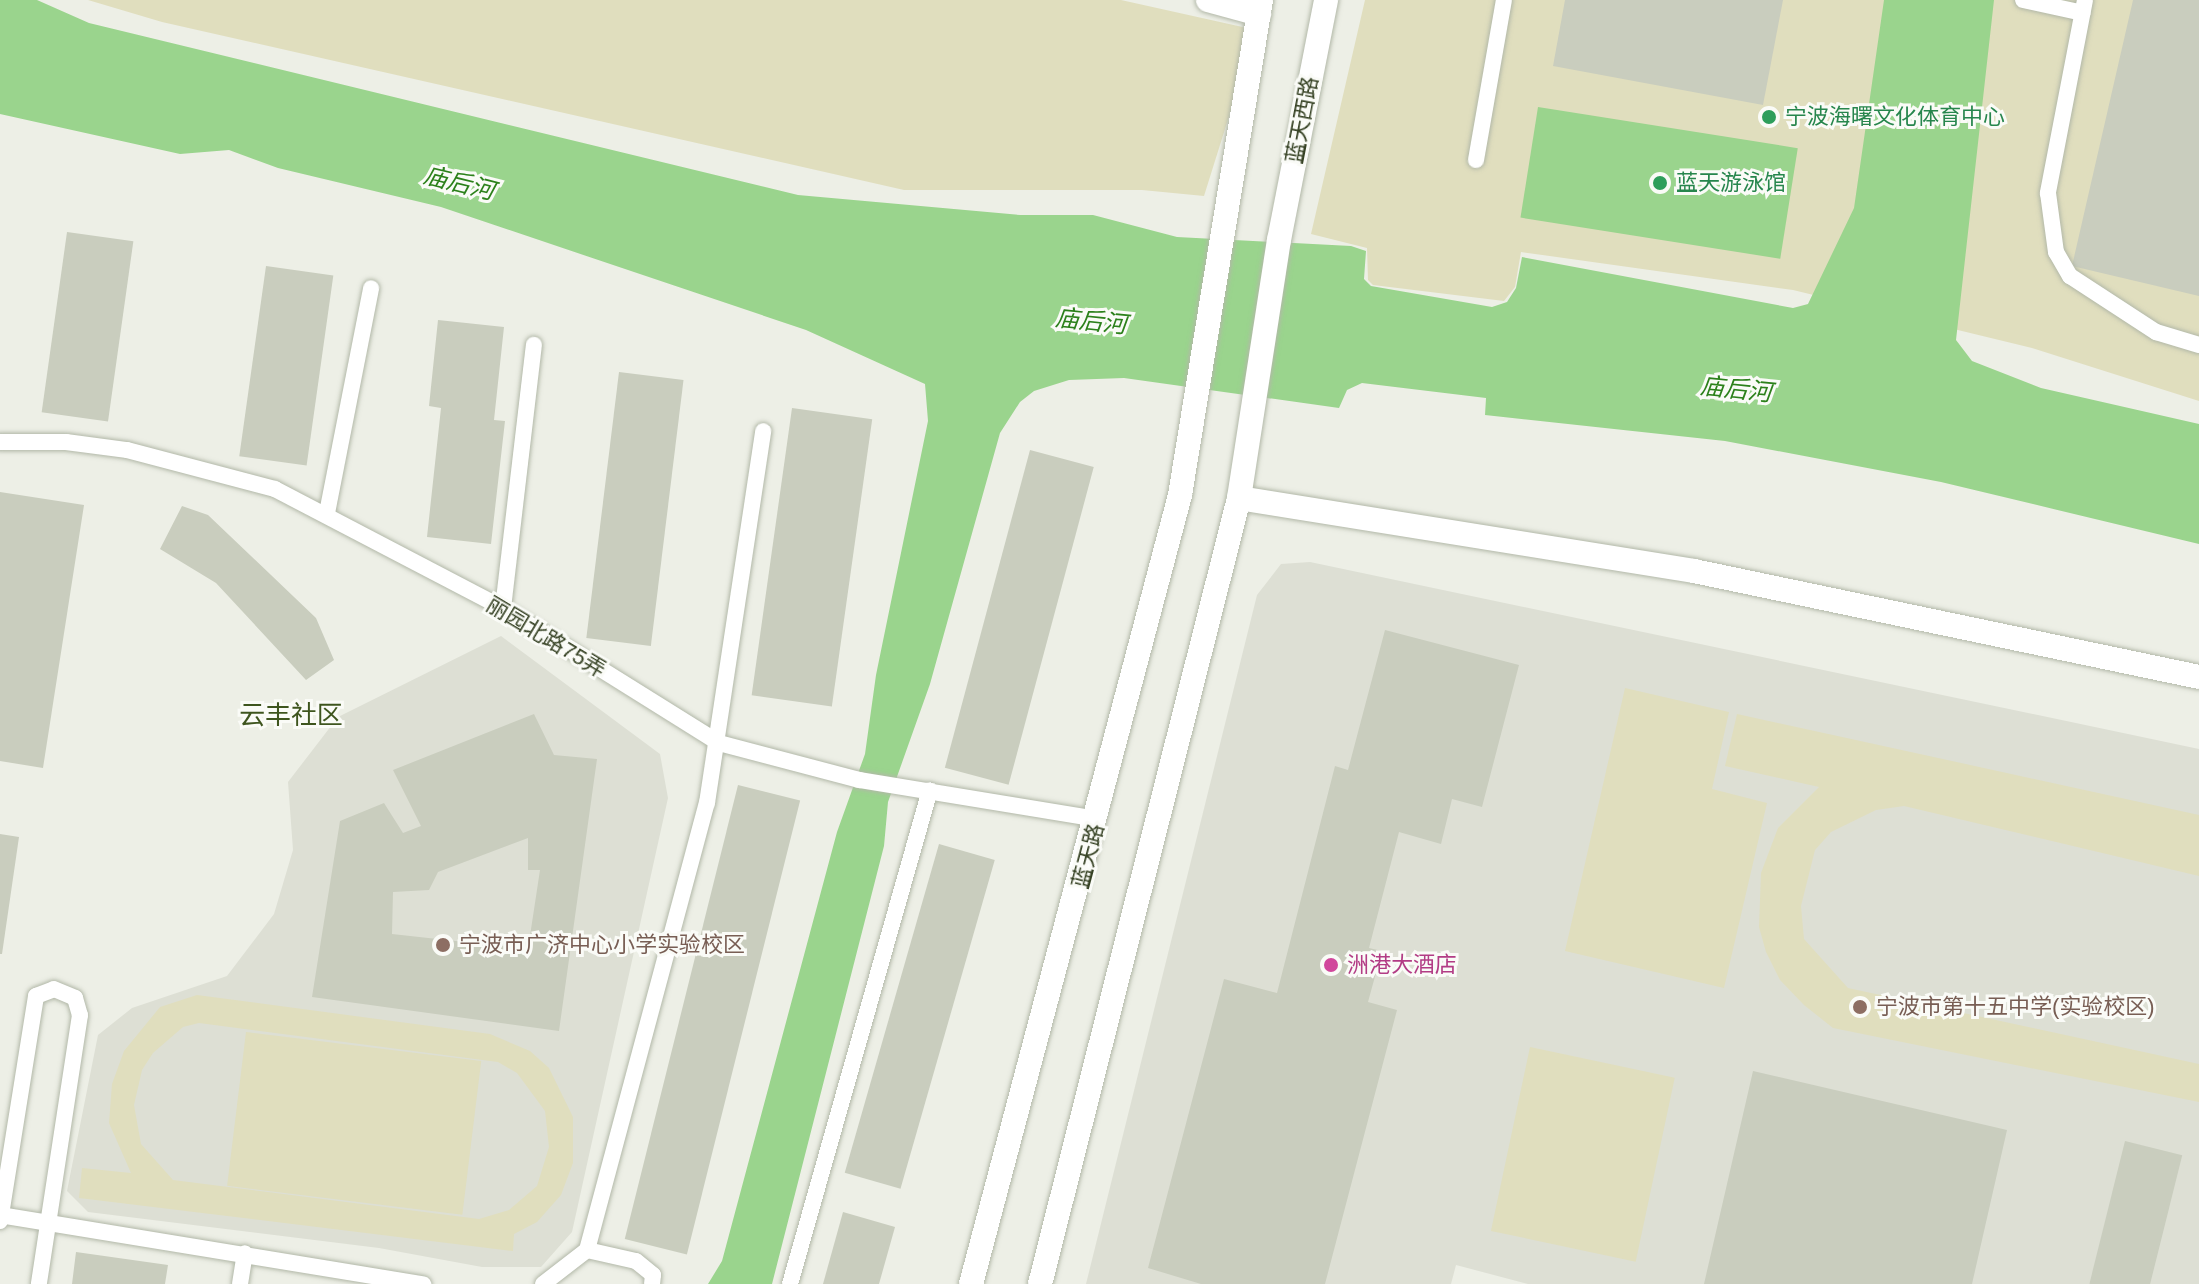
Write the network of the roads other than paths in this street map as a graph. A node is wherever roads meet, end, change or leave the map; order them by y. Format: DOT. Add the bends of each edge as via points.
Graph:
graph roads {
  1 [pos="1208,0"];
  2 [pos="1326,0"];
  3 [pos="1504,0"];
  4 [pos="2023,0"];
  5 [pos="2084,6"];
  6 [pos="1260,7"];
  7 [pos="1476,160"];
  8 [pos="371,288"];
  9 [pos="534,345"];
  10 [pos="2199,345"];
  11 [pos="763,431"];
  12 [pos="0,442"];
  13 [pos="1239,498"];
  14 [pos="327,513"];
  15 [pos="503,608"];
  16 [pos="2199,677"];
  17 [pos="719,743"];
  18 [pos="930,790"];
  19 [pos="1098,819"];
  20 [pos="0,1217"];
  21 [pos="49,1224"];
  22 [pos="587,1250"];
  23 [pos="245,1253"];
  24 [pos="652,1280"];
  25 [pos="39,1284"];
  26 [pos="240,1284"];
  27 [pos="415,1284"];
  28 [pos="543,1284"];
  29 [pos="790,1284"];
  30 [pos="971,1284"];
  31 [pos="1040,1284"];
  1 -- 6 [label="street"];
  2 -- 13 [label="street, 蓝天西路" via="1279,240"];
  3 -- 7 [label="lane"];
  4 -- 5 [label="lane"];
  5 -- 10 [label="lane" via="2048,193 2056,252 2070,276 2082,284 2156,332"];
  6 -- 19 [label="street, 蓝天路" via="1180,495"];
  8 -- 14 [label="lane"];
  9 -- 15 [label="lane"];
  11 -- 17 [label="lane"];
  12 -- 14 [label="lane, 丽园北路75弄" via="66,442 127,450 275,489"];
  13 -- 16 [label="street" via="1694,571"];
  13 -- 31 [label="street"];
  14 -- 15 [label="lane, 丽园北路75弄"];
  15 -- 17 [label="lane, 丽园北路75弄"];
  17 -- 18 [label="lane, 丽园北路75弄" via="859,780"];
  17 -- 22 [label="lane"];
  18 -- 19 [label="lane, 丽园北路75弄"];
  18 -- 29 [label="lane"];
  19 -- 30 [label="street, 蓝天路"];
  20 -- 21 [label="lane"];
  20 -- 21 [label="lane" via="36,996 54,989 75,998 80,1015"];
  21 -- 23 [label="lane"];
  21 -- 25 [label="lane"];
  22 -- 24 [label="lane" via="636,1261"];
  22 -- 28 [label="lane"];
  23 -- 26 [label="lane"];
  23 -- 27 [label="lane"];
}
